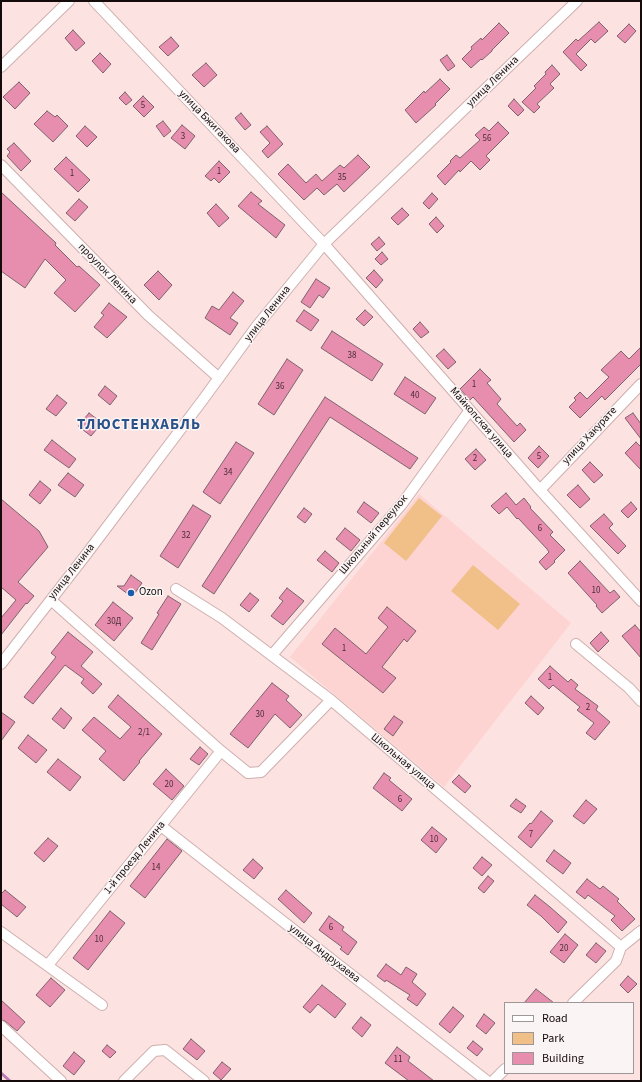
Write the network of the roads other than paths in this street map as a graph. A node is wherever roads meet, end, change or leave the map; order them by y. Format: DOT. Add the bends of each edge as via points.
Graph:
graph roads {
  1 [pos="69,1"];
  2 [pos="94,1"];
  3 [pos="577,1"];
  4 [pos="1,67"];
  5 [pos="1,165"];
  6 [pos="324,244"];
  7 [pos="219,378"];
  8 [pos="641,384"];
  9 [pos="470,410"];
  10 [pos="540,490"];
  11 [pos="176,589"];
  12 [pos="51,600"];
  13 [pos="641,601"];
  14 [pos="576,644"];
  15 [pos="272,655"];
  16 [pos="1,664"];
  17 [pos="331,700"];
  18 [pos="641,701"];
  19 [pos="221,752"];
  20 [pos="161,826"];
  21 [pos="641,931"];
  22 [pos="1,932"];
  23 [pos="621,947"];
  24 [pos="48,966"];
  25 [pos="575,1002"];
  26 [pos="102,1005"];
  27 [pos="1,1026"];
  28 [pos="504,1071"];
  29 [pos="61,1081"];
  30 [pos="124,1081"];
  31 [pos="204,1081"];
  32 [pos="487,1081"];
  33 [pos="493,1081"];
  1 -- 4 [label="street"];
  2 -- 6 [label="street, улица Бжигакова"];
  3 -- 6 [label="street, улица Ленина"];
  5 -- 7 [label="street, проулок Ленина" via="148,315"];
  6 -- 7 [label="street, улица Ленина" via="256,327"];
  6 -- 9 [label="street, Майкопская улица"];
  7 -- 12 [label="street, улица Ленина"];
  8 -- 10 [label="street, улица Хакурате"];
  9 -- 10 [label="street, Майкопская улица"];
  9 -- 15 [label="street, Школьный переулок" via="402,504"];
  10 -- 13 [label="street, Майкопская улица"];
  11 -- 15 [label="street, Школьная улица" via="210,609"];
  12 -- 16 [label="street, улица Ленина"];
  12 -- 19 [label="street"];
  14 -- 18 [label="street"];
  15 -- 17 [label="street, Школьная улица"];
  17 -- 19 [label="street" via="261,772 248,773"];
  17 -- 23 [label="street, Школьная улица"];
  19 -- 20 [label="street, 1-й проезд Ленина"];
  20 -- 24 [label="street, 1-й проезд Ленина"];
  20 -- 32 [label="street, улица Андрухаева"];
  21 -- 23 [label="street"];
  22 -- 24 [label="street"];
  23 -- 25 [label="street" via="616,961"];
  24 -- 26 [label="street"];
  27 -- 29 [label="street"];
  28 -- 33 [label="street"];
  30 -- 31 [label="street" via="154,1051 165,1050"];
}
